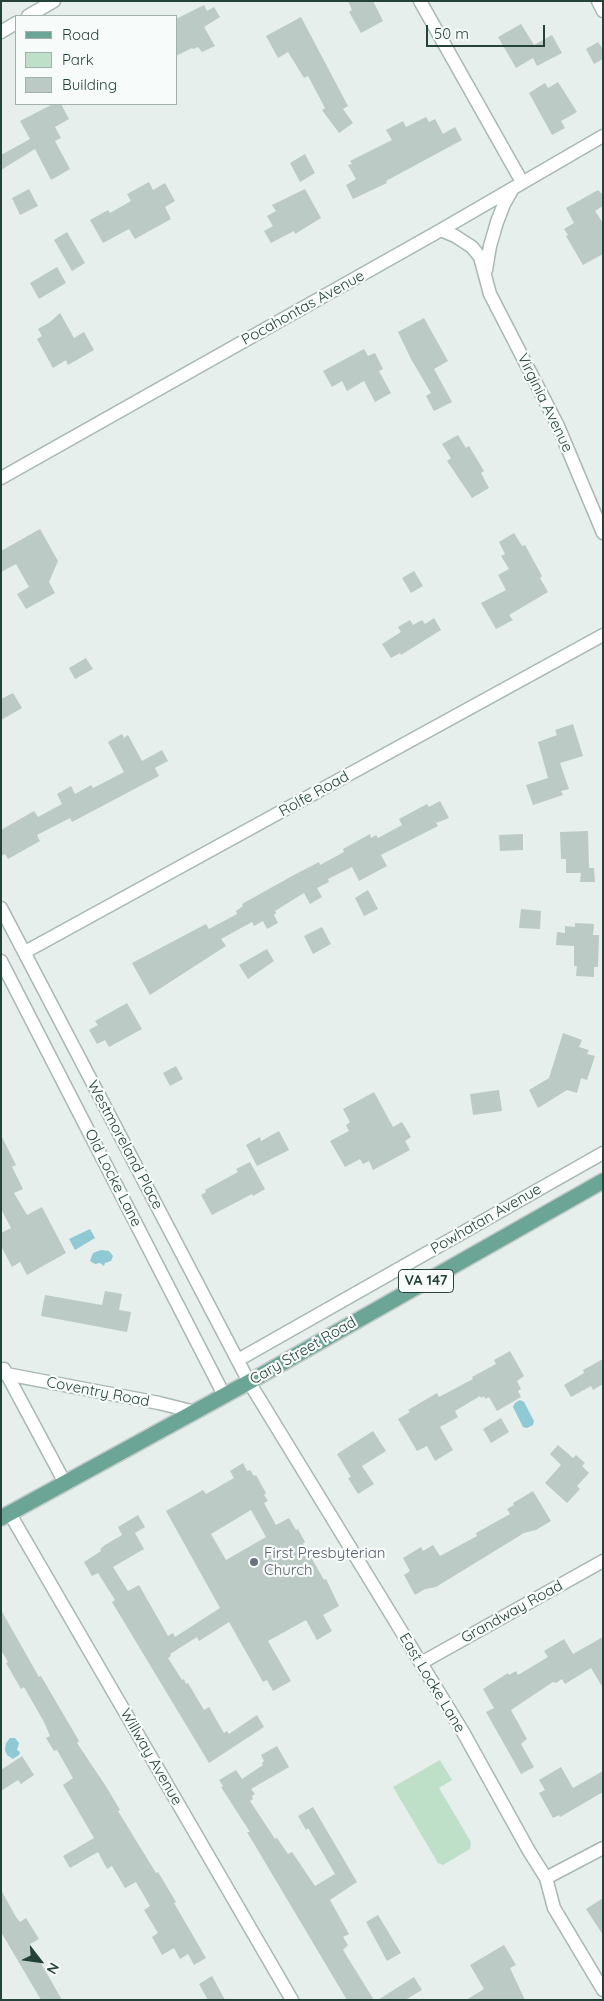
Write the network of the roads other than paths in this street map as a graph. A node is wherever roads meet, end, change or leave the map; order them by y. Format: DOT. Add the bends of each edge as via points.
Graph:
graph roads {
  1 [pos="54,1"];
  2 [pos="420,1"];
  3 [pos="598,1"];
  4 [pos="603,11"];
  5 [pos="30,15"];
  6 [pos="15,24"];
  7 [pos="1,32"];
  8 [pos="603,136"];
  9 [pos="518,184"];
  10 [pos="441,230"];
  11 [pos="485,273"];
  12 [pos="1,478"];
  13 [pos="603,533"];
  14 [pos="603,635"];
  15 [pos="1,908"];
  16 [pos="25,952"];
  17 [pos="1,961"];
  18 [pos="603,1153"];
  19 [pos="603,1181"];
  20 [pos="238,1360"];
  21 [pos="3,1371"];
  22 [pos="249,1382"];
  23 [pos="224,1395"];
  24 [pos="195,1412"];
  25 [pos="65,1483"];
  26 [pos="6,1516"];
  27 [pos="603,1561"];
  28 [pos="422,1663"];
  29 [pos="603,1848"];
  30 [pos="546,1878"];
  31 [pos="603,1990"];
  32 [pos="292,2000"];
  1 -- 5 [label="street"];
  2 -- 9 [label="street"];
  3 -- 4 [label="street"];
  6 -- 7 [label="street"];
  8 -- 9 [label="street, Pocahontas Avenue"];
  9 -- 10 [label="street, Pocahontas Avenue"];
  9 -- 11 [label="street, Virginia Avenue" via="504,204 497,222"];
  10 -- 11 [label="street, Virginia Avenue" via="472,247 480,257"];
  10 -- 12 [label="street, Pocahontas Avenue"];
  11 -- 13 [label="street, Virginia Avenue" via="490,294 558,426"];
  14 -- 16 [label="street, Rolfe Road"];
  15 -- 16 [label="street, Westmoreland Place"];
  16 -- 20 [label="street, Westmoreland Place"];
  17 -- 23 [label="street, Old Locke Lane"];
  18 -- 20 [label="street, Powhatan Avenue"];
  19 -- 22 [label="main road, Cary Street Road / VA 147"];
  20 -- 22 [label="street, Westmoreland Place"];
  21 -- 24 [label="street, Coventry Road"];
  21 -- 25 [label="street"];
  22 -- 23 [label="main road, Cary Street Road / VA 147"];
  22 -- 28 [label="street, East Locke Lane"];
  23 -- 24 [label="main road, Cary Street Road / VA 147"];
  24 -- 25 [label="main road, Cary Street Road / VA 147"];
  25 -- 26 [label="main road, Cary Street Road / VA 147"];
  26 -- 32 [label="street, Willway Avenue"];
  27 -- 28 [label="street, Grandway Road"];
  28 -- 30 [label="street, East Locke Lane"];
  29 -- 30 [label="street"];
  30 -- 31 [label="street, East Locke Lane" via="554,1908"];
}
